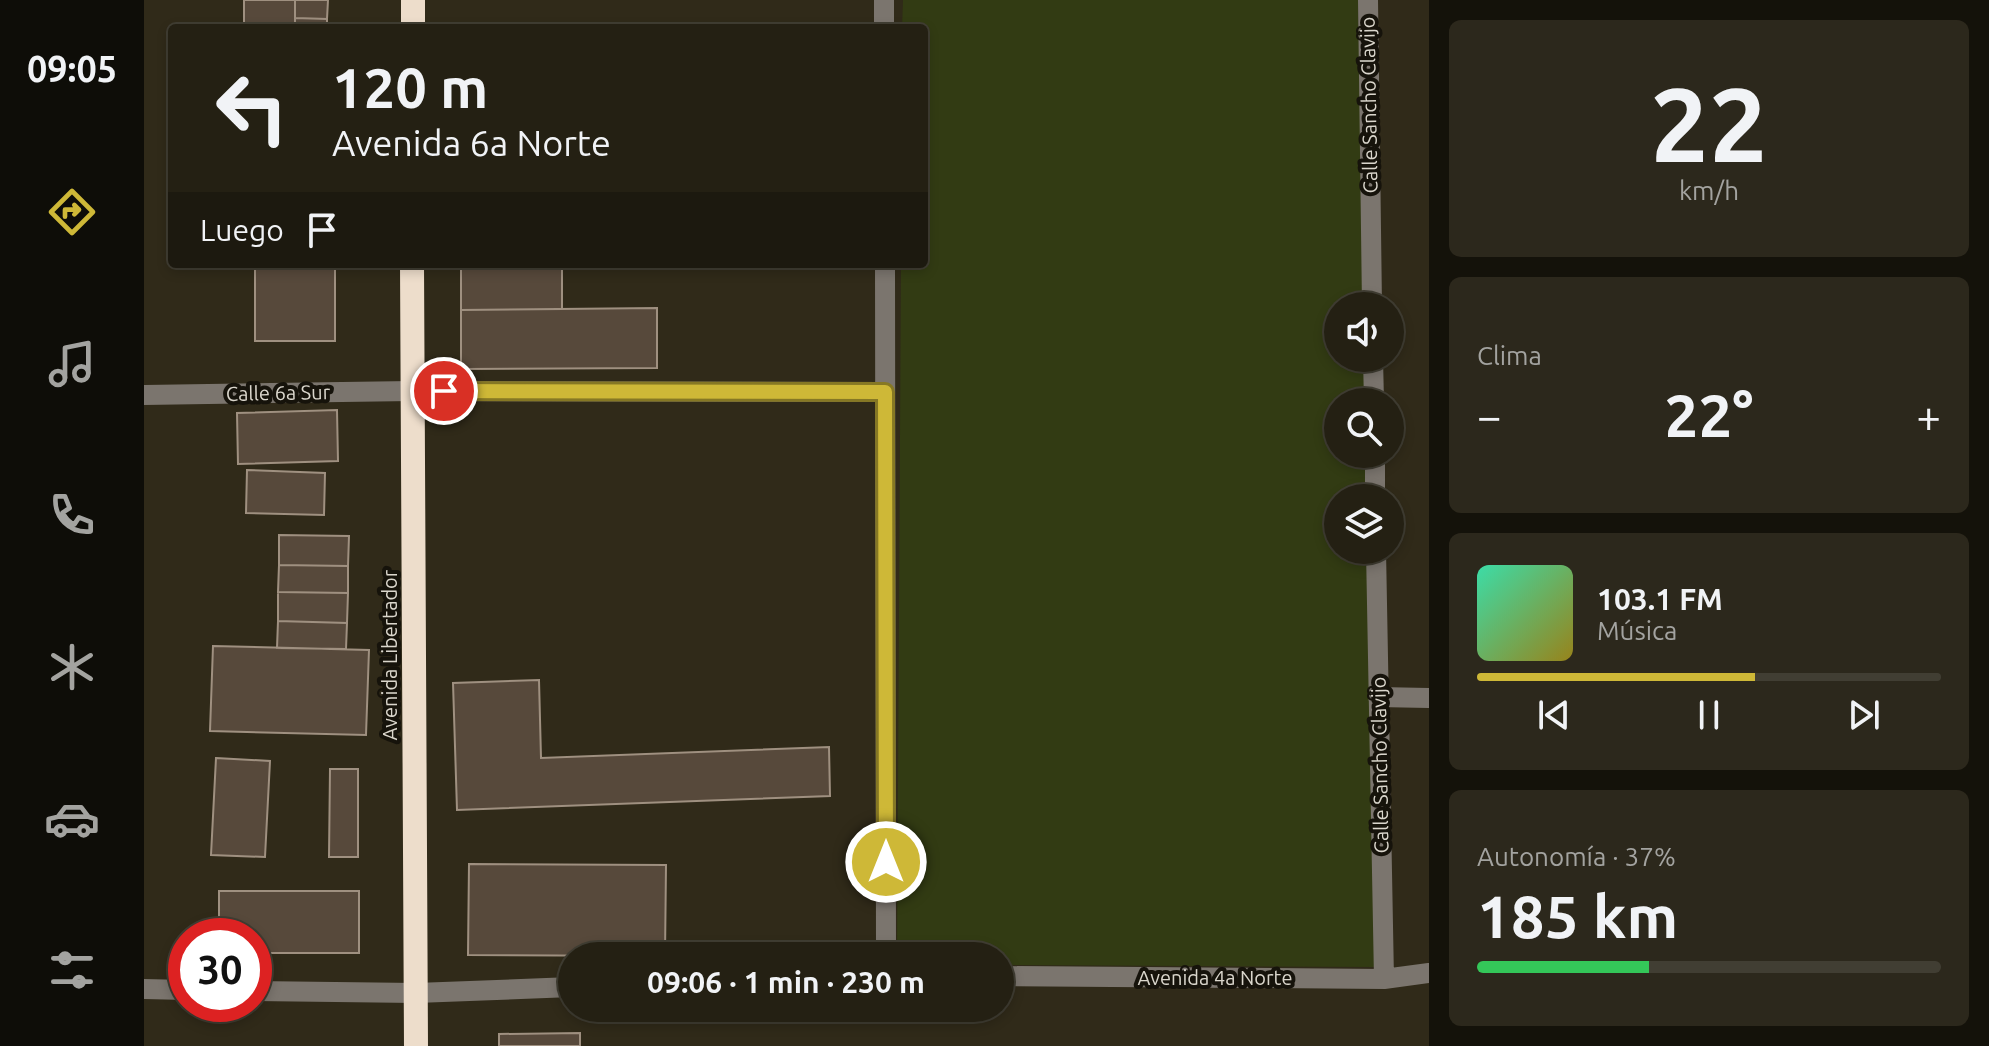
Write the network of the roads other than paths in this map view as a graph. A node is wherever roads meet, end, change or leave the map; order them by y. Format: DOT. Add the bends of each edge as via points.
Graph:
graph roads {
  1 [pos="413,0"];
  2 [pos="884,0"];
  3 [pos="1368,0"];
  4 [pos="413,24"];
  5 [pos="884,24"];
  6 [pos="412,268"];
  7 [pos="885,268"];
  8 [pos="1372,292"];
  9 [pos="412,391"];
  10 [pos="885,392"];
  11 [pos="144,395"];
  12 [pos="1376,564"];
  13 [pos="1378,697"];
  14 [pos="1429,698"];
  15 [pos="886,942"];
  16 [pos="1429,973"];
  17 [pos="1014,976"];
  18 [pos="1384,979"];
  19 [pos="558,988"];
  20 [pos="144,989"];
  21 [pos="168,990"];
  22 [pos="272,991"];
  23 [pos="416,993"];
  24 [pos="416,1046"];
  1 -- 4 [label="highway"];
  2 -- 5 [label="street"];
  3 -- 8 [label="street, Calle Sancho Clavijo"];
  6 -- 9 [label="highway, Avenida Libertador"];
  7 -- 10 [label="street"];
  9 -- 10 [label="street, Calle 6a Sur"];
  9 -- 11 [label="street, Calle 6a Sur"];
  9 -- 23 [label="highway, Avenida Libertador"];
  10 -- 15 [label="street"];
  12 -- 13 [label="street, Calle Sancho Clavijo"];
  13 -- 14 [label="street"];
  13 -- 18 [label="street, Calle Sancho Clavijo"];
  16 -- 18 [label="street, Avenida 4a Norte"];
  17 -- 18 [label="street, Avenida 4a Norte"];
  19 -- 23 [label="street"];
  20 -- 21 [label="street"];
  22 -- 23 [label="street"];
  23 -- 24 [label="highway, Avenida Libertador"];
}
